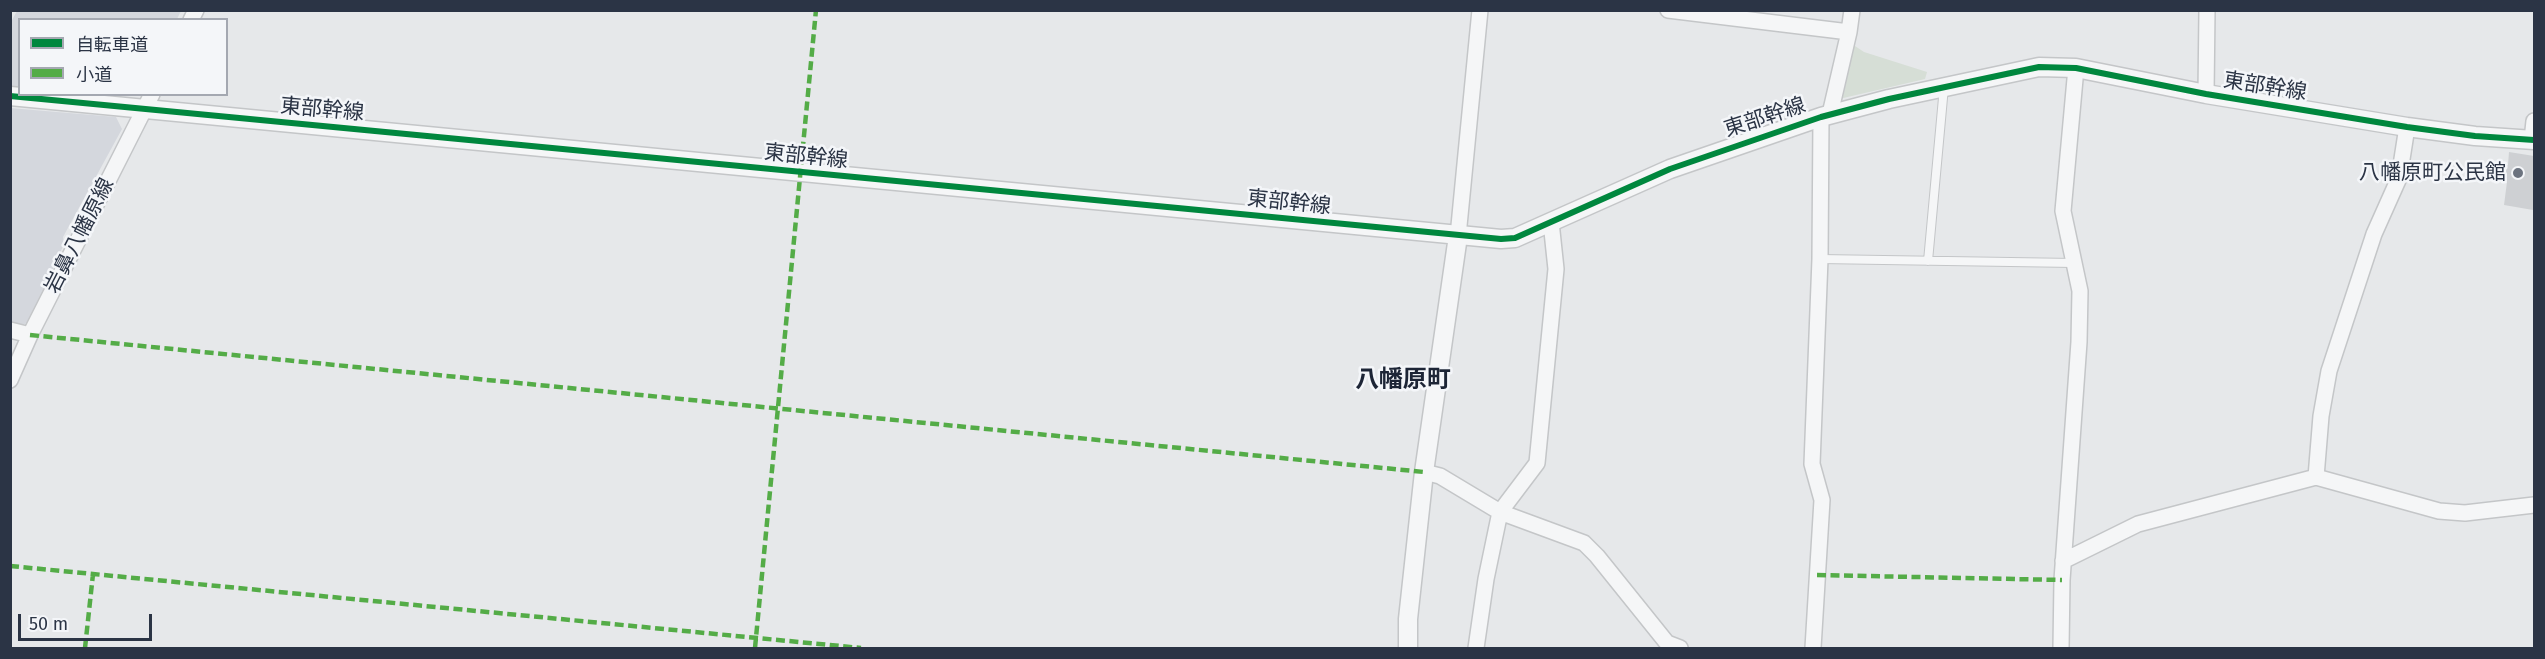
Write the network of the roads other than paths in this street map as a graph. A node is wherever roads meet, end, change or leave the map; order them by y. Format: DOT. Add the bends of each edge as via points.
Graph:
graph roads {
  1 [pos="1480,10"];
  2 [pos="1668,10"];
  3 [pos="1852,10"];
  4 [pos="2207,10"];
  5 [pos="1850,32"];
  6 [pos="2076,68"];
  7 [pos="1944,87"];
  8 [pos="2206,94"];
  9 [pos="10,96"];
  10 [pos="148,102"];
  11 [pos="1825,116"];
  12 [pos="2535,121"];
  13 [pos="2408,127"];
  14 [pos="2533,140"];
  15 [pos="1551,222"];
  16 [pos="1458,237"];
  17 [pos="1820,259"];
  18 [pos="1928,261"];
  19 [pos="2074,263"];
  20 [pos="10,330"];
  21 [pos="30,335"];
  22 [pos="10,380"];
  23 [pos="1424,472"];
  24 [pos="2316,477"];
  25 [pos="2535,505"];
  26 [pos="1500,512"];
  27 [pos="2063,561"];
  28 [pos="1408,648"];
  29 [pos="1476,648"];
  30 [pos="1680,648"];
  31 [pos="1813,648"];
  32 [pos="2061,648"];
  1 -- 16 [label="street"];
  2 -- 5 [label="street"];
  3 -- 5 [label="street"];
  4 -- 8 [label="street"];
  5 -- 11 [label="street"];
  6 -- 7 [label="street, 東部幹線" via="2039,67"];
  6 -- 8 [label="street, 東部幹線"];
  6 -- 19 [label="street" via="2063,211"];
  7 -- 11 [label="street, 東部幹線"];
  7 -- 18 [label="lane"];
  8 -- 13 [label="street, 東部幹線"];
  9 -- 10 [label="street, 東部幹線"];
  10 -- 16 [label="street, 東部幹線"];
  10 -- 21 [label="street, 岩鼻八幡原線"];
  11 -- 15 [label="street, 東部幹線" via="1670,169"];
  11 -- 17 [label="street"];
  12 -- 14 [label="street"];
  13 -- 14 [label="street, 東部幹線"];
  13 -- 24 [label="street" via="2399,178 2374,234 2330,371 2321,416"];
  15 -- 16 [label="street, 東部幹線" via="1515,238"];
  15 -- 26 [label="street" via="1556,269 1537,463"];
  16 -- 23 [label="street"];
  17 -- 18 [label="lane"];
  17 -- 31 [label="street" via="1812,464 1822,500"];
  18 -- 19 [label="lane"];
  19 -- 27 [label="street" via="2080,291 2079,342"];
  20 -- 21 [label="street"];
  21 -- 22 [label="street, 岩鼻八幡原線"];
  23 -- 26 [label="street" via="1440,476"];
  23 -- 28 [label="street"];
  24 -- 25 [label="street" via="2439,511 2464,513"];
  24 -- 27 [label="street" via="2138,524"];
  26 -- 29 [label="street"];
  26 -- 30 [label="street" via="1584,543 1667,643"];
  27 -- 32 [label="street"];
}
